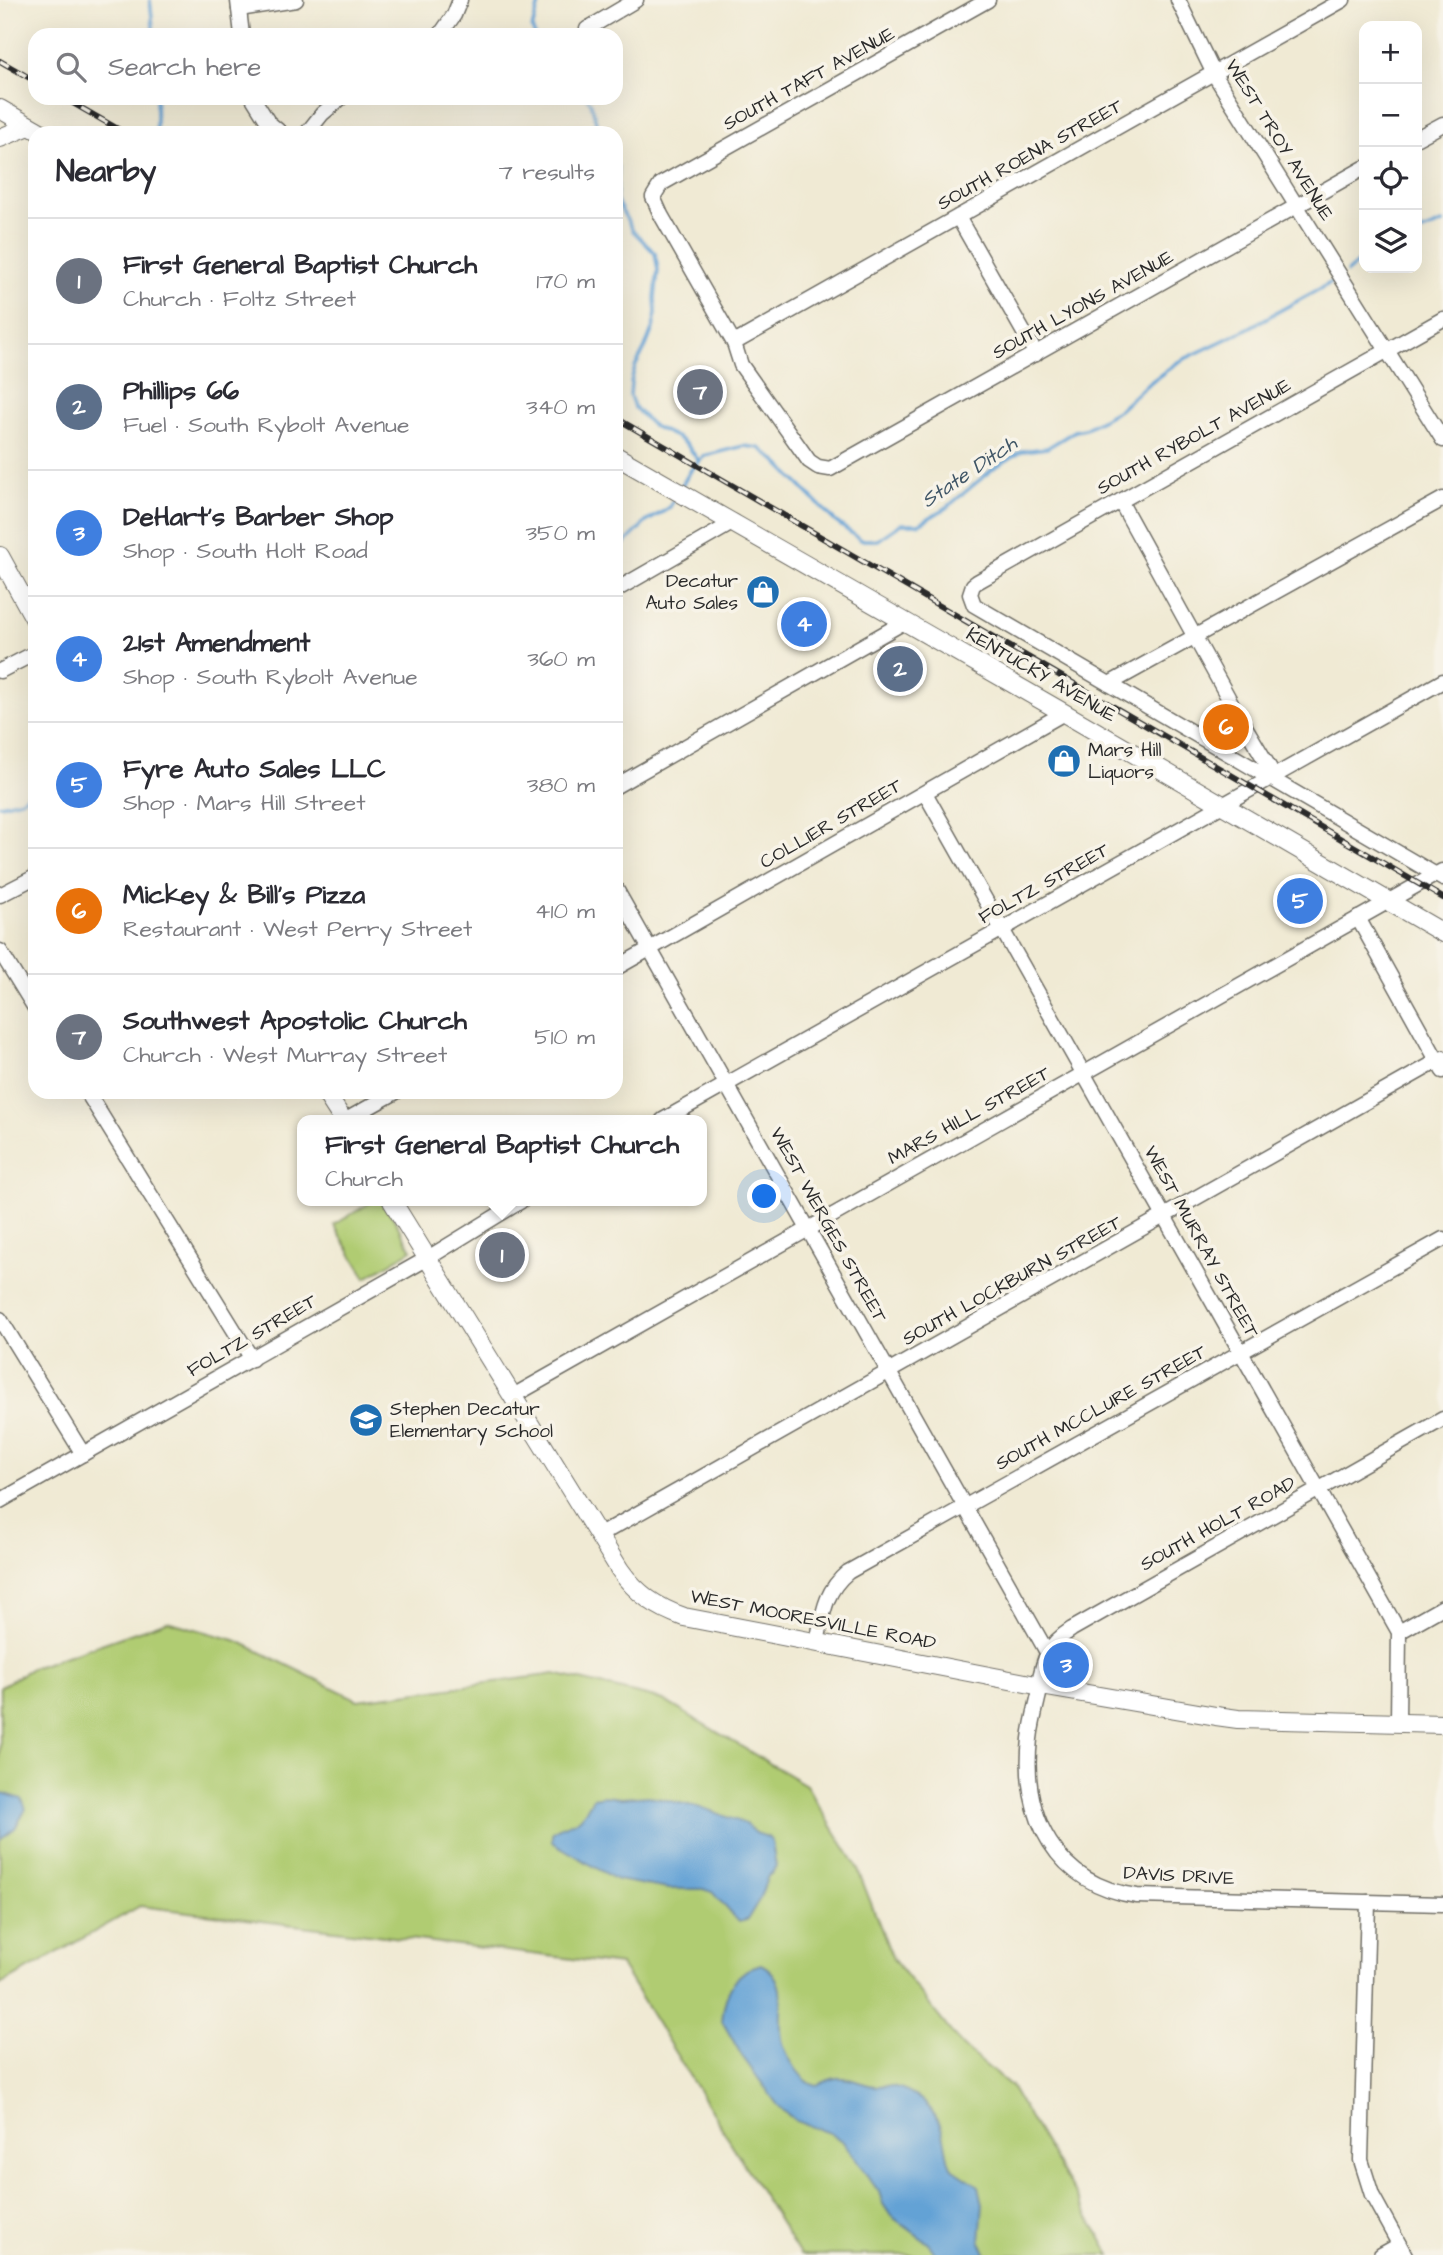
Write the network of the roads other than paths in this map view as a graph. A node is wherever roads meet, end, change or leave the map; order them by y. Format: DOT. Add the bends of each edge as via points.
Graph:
graph roads {
  1 [pos="296,0"];
  2 [pos="460,0"];
  3 [pos="636,0"];
  4 [pos="988,0"];
  5 [pos="1178,0"];
  6 [pos="1343,0"];
  7 [pos="239,4"];
  8 [pos="241,28"];
  9 [pos="445,28"];
  10 [pos="589,28"];
  11 [pos="1214,74"];
  12 [pos="257,105"];
  13 [pos="333,105"];
  14 [pos="0,109"];
  15 [pos="1443,124"];
  16 [pos="31,126"];
  17 [pos="273,126"];
  18 [pos="313,126"];
  19 [pos="28,131"];
  20 [pos="1422,135"];
  21 [pos="0,138"];
  22 [pos="1359,171"];
  23 [pos="1297,206"];
  24 [pos="958,218"];
  25 [pos="1443,318"];
  26 [pos="734,343"];
  27 [pos="1387,350"];
  28 [pos="1036,354"];
  29 [pos="1443,440"];
  30 [pos="623,460"];
  31 [pos="1443,499"];
  32 [pos="1120,501"];
  33 [pos="734,522"];
  34 [pos="0,556"];
  35 [pos="623,586"];
  36 [pos="28,607"];
  37 [pos="906,621"];
  38 [pos="1195,638"];
  39 [pos="28,657"];
  40 [pos="0,671"];
  41 [pos="1443,681"];
  42 [pos="1108,684"];
  43 [pos="1064,713"];
  44 [pos="1273,778"];
  45 [pos="623,782"];
  46 [pos="925,793"];
  47 [pos="1224,806"];
  48 [pos="1440,874"];
  49 [pos="28,881"];
  50 [pos="0,895"];
  51 [pos="623,901"];
  52 [pos="1389,902"];
  53 [pos="1358,918"];
  54 [pos="1003,930"];
  55 [pos="1443,933"];
  56 [pos="650,948"];
  57 [pos="0,951"];
  58 [pos="623,964"];
  59 [pos="28,996"];
  60 [pos="1441,1064"];
  61 [pos="1083,1073"];
  62 [pos="726,1084"];
  63 [pos="91,1099"];
  64 [pos="330,1099"];
  65 [pos="383,1099"];
  66 [pos="341,1115"];
  67 [pos="353,1115"];
  68 [pos="672,1115"];
  69 [pos="396,1206"];
  70 [pos="513,1206"];
  71 [pos="1164,1217"];
  72 [pos="808,1229"];
  73 [pos="1443,1239"];
  74 [pos="428,1258"];
  75 [pos="0,1318"];
  76 [pos="1241,1352"];
  77 [pos="252,1359"];
  78 [pos="889,1373"];
  79 [pos="513,1396"];
  80 [pos="1443,1419"];
  81 [pos="83,1454"];
  82 [pos="1319,1489"];
  83 [pos="0,1501"];
  84 [pos="965,1506"];
  85 [pos="598,1536"];
  86 [pos="1443,1607"];
  87 [pos="1399,1632"];
  88 [pos="817,1643"];
  89 [pos="1047,1652"];
  90 [pos="1040,1686"];
  91 [pos="1398,1722"];
  92 [pos="1443,1724"];
  93 [pos="1368,1902"];
  94 [pos="1443,1904"];
  95 [pos="1402,2250"];
  96 [pos="1381,2255"];
  1 -- 7 [label="street"];
  2 -- 9 [label="street"];
  3 -- 10 [label="street"];
  4 -- 26 [label="street, SOUTH TAFT AVENUE" via="662,184 653,197 661,215"];
  5 -- 11 [label="street, WEST TROY AVENUE"];
  6 -- 11 [label="street, SOUTH ROENA STREET"];
  7 -- 8 [label="street"];
  11 -- 23 [label="street, WEST TROY AVENUE"];
  11 -- 24 [label="street, SOUTH ROENA STREET"];
  12 -- 17 [label="street"];
  13 -- 18 [label="street"];
  14 -- 16 [label="main road"];
  15 -- 20 [label="street"];
  19 -- 21 [label="main road"];
  22 -- 23 [label="street, SOUTH LYONS AVENUE"];
  23 -- 27 [label="street, WEST TROY AVENUE"];
  23 -- 28 [label="street, SOUTH LYONS AVENUE"];
  24 -- 26 [label="street, SOUTH ROENA STREET"];
  24 -- 28 [label="street"];
  25 -- 27 [label="street, SOUTH RYBOLT AVENUE"];
  26 -- 28 [label="street, SOUTH LYONS AVENUE" via="741,365 810,461 831,469"];
  27 -- 29 [label="street, WEST TROY AVENUE"];
  27 -- 32 [label="street, SOUTH RYBOLT AVENUE"];
  30 -- 33 [label="main road, KENTUCKY AVENUE"];
  31 -- 38 [label="street"];
  32 -- 38 [label="street"];
  32 -- 42 [label="street, SOUTH RYBOLT AVENUE" via="977,582 970,594 974,605"];
  33 -- 35 [label="street"];
  33 -- 37 [label="main road, KENTUCKY AVENUE"];
  34 -- 36 [label="main road"];
  37 -- 43 [label="main road, KENTUCKY AVENUE"];
  37 -- 45 [label="street"];
  38 -- 42 [label="street"];
  38 -- 44 [label="street"];
  39 -- 40 [label="street"];
  41 -- 44 [label="street, FOLTZ STREET"];
  42 -- 44 [label="street"];
  43 -- 46 [label="street, COLLIER STREET"];
  43 -- 47 [label="main road, KENTUCKY AVENUE"];
  44 -- 47 [label="street, FOLTZ STREET"];
  44 -- 48 [label="street"];
  46 -- 54 [label="street, WEST MURRAY STREET"];
  46 -- 56 [label="street, COLLIER STREET"];
  47 -- 52 [label="main road, KENTUCKY AVENUE"];
  47 -- 54 [label="street, FOLTZ STREET"];
  48 -- 52 [label="street, MARS HILL STREET"];
  49 -- 50 [label="street"];
  51 -- 56 [label="street, WEST WERGES STREET"];
  52 -- 53 [label="street, MARS HILL STREET"];
  52 -- 55 [label="main road, KENTUCKY AVENUE"];
  53 -- 60 [label="street"];
  53 -- 61 [label="street, MARS HILL STREET"];
  54 -- 61 [label="street, WEST MURRAY STREET"];
  54 -- 62 [label="street, FOLTZ STREET"];
  56 -- 58 [label="street, COLLIER STREET"];
  56 -- 62 [label="street, WEST WERGES STREET"];
  57 -- 59 [label="street"];
  60 -- 71 [label="street, SOUTH LOCKBURN STREET"];
  61 -- 71 [label="street, WEST MURRAY STREET"];
  61 -- 72 [label="street, MARS HILL STREET"];
  62 -- 68 [label="street, FOLTZ STREET"];
  62 -- 72 [label="street, WEST WERGES STREET"];
  63 -- 77 [label="street"];
  64 -- 66 [label="main road"];
  65 -- 67 [label="street"];
  69 -- 74 [label="main road, WEST MOORESVILLE ROAD"];
  70 -- 74 [label="street, FOLTZ STREET"];
  71 -- 76 [label="street, WEST MURRAY STREET"];
  71 -- 78 [label="street, SOUTH LOCKBURN STREET"];
  72 -- 78 [label="street, WEST WERGES STREET"];
  72 -- 79 [label="street, MARS HILL STREET"];
  73 -- 76 [label="street, SOUTH MCCLURE STREET"];
  74 -- 77 [label="street, FOLTZ STREET"];
  74 -- 79 [label="main road, WEST MOORESVILLE ROAD"];
  75 -- 81 [label="street"];
  76 -- 82 [label="street, WEST MURRAY STREET"];
  76 -- 84 [label="street, SOUTH MCCLURE STREET"];
  77 -- 81 [label="street, FOLTZ STREET"];
  78 -- 84 [label="street, WEST WERGES STREET"];
  78 -- 85 [label="street, SOUTH LOCKBURN STREET"];
  79 -- 85 [label="main road, WEST MOORESVILLE ROAD"];
  80 -- 82 [label="street, SOUTH HOLT ROAD"];
  81 -- 83 [label="street, FOLTZ STREET"];
  82 -- 87 [label="street, WEST MURRAY STREET"];
  82 -- 89 [label="street, SOUTH HOLT ROAD" via="1078,1625 1054,1641"];
  84 -- 88 [label="street, SOUTH MCCLURE STREET" via="846,1573 827,1597"];
  84 -- 89 [label="street, WEST WERGES STREET"];
  85 -- 88 [label="main road, WEST MOORESVILLE ROAD" via="634,1588 664,1609"];
  86 -- 87 [label="street"];
  87 -- 91 [label="street, WEST MURRAY STREET"];
  88 -- 90 [label="main road, WEST MOORESVILLE ROAD"];
  89 -- 90 [label="street"];
  90 -- 91 [label="main road, WEST MOORESVILLE ROAD" via="1227,1717"];
  90 -- 93 [label="street, DAVIS DRIVE" via="1030,1739 1032,1801 1049,1844 1082,1876 1113,1891 1137,1896"];
  91 -- 92 [label="main road, WEST MOORESVILLE ROAD"];
  93 -- 94 [label="street, DAVIS DRIVE"];
  93 -- 95 [label="street" via="1361,2160 1372,2195"];
  95 -- 96 [label="street"];
}
